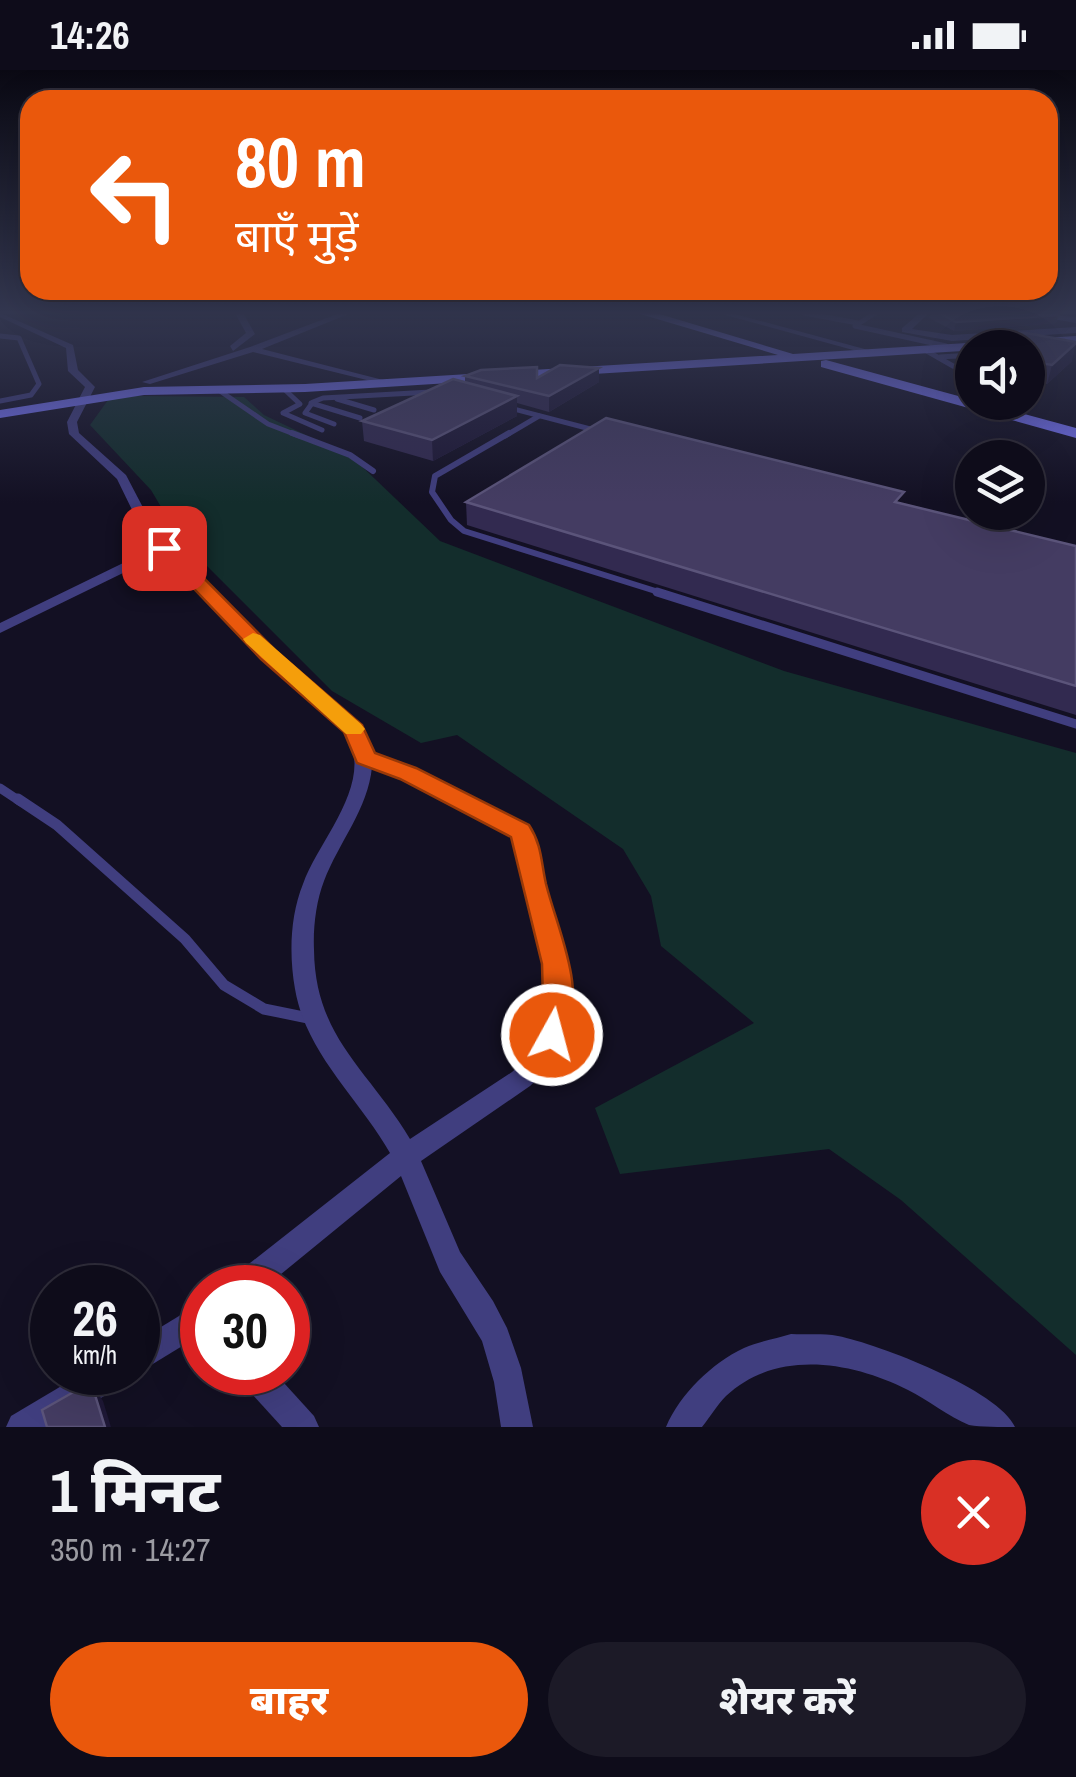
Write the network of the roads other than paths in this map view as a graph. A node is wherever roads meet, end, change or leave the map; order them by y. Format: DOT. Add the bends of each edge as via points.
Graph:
graph roads {
  1 [pos="39,376"];
  2 [pos="79,376"];
  3 [pos="167,376"];
  4 [pos="174,376"];
  5 [pos="358,376"];
  6 [pos="562,376"];
  7 [pos="871,376"];
  8 [pos="912,376"];
  9 [pos="384,383"];
  10 [pos="143,387"];
  11 [pos="955,388"];
  12 [pos="284,389"];
  13 [pos="220,391"];
  14 [pos="436,392"];
  15 [pos="32,395"];
  16 [pos="330,397"];
  17 [pos="85,399"];
  18 [pos="0,401"];
  19 [pos="312,404"];
  20 [pos="46,406"];
  21 [pos="502,406"];
  22 [pos="374,410"];
  23 [pos="1045,411"];
  24 [pos="0,414"];
  25 [pos="539,416"];
  26 [pos="360,418"];
  27 [pos="1076,419"];
  28 [pos="334,424"];
  29 [pos="322,430"];
  30 [pos="1076,434"];
  31 [pos="616,435"];
  32 [pos="373,471"];
  33 [pos="164,548"];
  34 [pos="0,629"];
  35 [pos="1076,724"];
  36 [pos="365,758"];
  37 [pos="0,788"];
  38 [pos="314,1019"];
  39 [pos="405,1157"];
  40 [pos="270,1265"];
  41 [pos="76,1395"];
  42 [pos="273,1395"];
  43 [pos="22,1427"];
  44 [pos="302,1427"];
  45 [pos="518,1427"];
  46 [pos="682,1427"];
  47 [pos="999,1427"];
  1 -- 15 [label="lane"];
  2 -- 17 [label="street" via="90,387"];
  3 -- 10 [label="street"];
  4 -- 10 [label="street"];
  5 -- 9 [label="street"];
  6 -- 9 [label="street"];
  7 -- 30 [label="street"];
  8 -- 11 [label="street"];
  9 -- 12 [label="street"];
  10 -- 13 [label="street"];
  10 -- 17 [label="street"];
  12 -- 13 [label="street"];
  12 -- 29 [label="lane" via="300,404 283,413"];
  13 -- 32 [label="lane" via="268,424 350,455"];
  14 -- 16 [label="lane"];
  15 -- 18 [label="lane"];
  15 -- 20 [label="lane"];
  16 -- 19 [label="lane"];
  16 -- 22 [label="lane"];
  17 -- 20 [label="street"];
  17 -- 33 [label="street" via="72,422 74,434 122,478"];
  19 -- 26 [label="lane"];
  19 -- 28 [label="lane" via="307,415"];
  20 -- 24 [label="street"];
  21 -- 25 [label="lane"];
  23 -- 27 [label="street"];
  25 -- 31 [label="lane"];
  25 -- 35 [label="lane" via="435,476 432,492 464,531"];
  33 -- 34 [label="street"];
  33 -- 36 [label="street" via="354,730"];
  36 -- 38 [label="street" via="361,789 324,857 307,906 306,992"];
  36 -- 39 [label="street" via="520,831 559,980 542,1059"];
  37 -- 38 [label="lane" via="99,862 224,984 264,1009"];
  38 -- 39 [label="street"];
  39 -- 40 [label="street"];
  39 -- 45 [label="street" via="448,1258 498,1340"];
  41 -- 43 [label="street"];
  42 -- 44 [label="street"];
  46 -- 47 [label="street" via="737,1366 820,1347 889,1364"];
}
